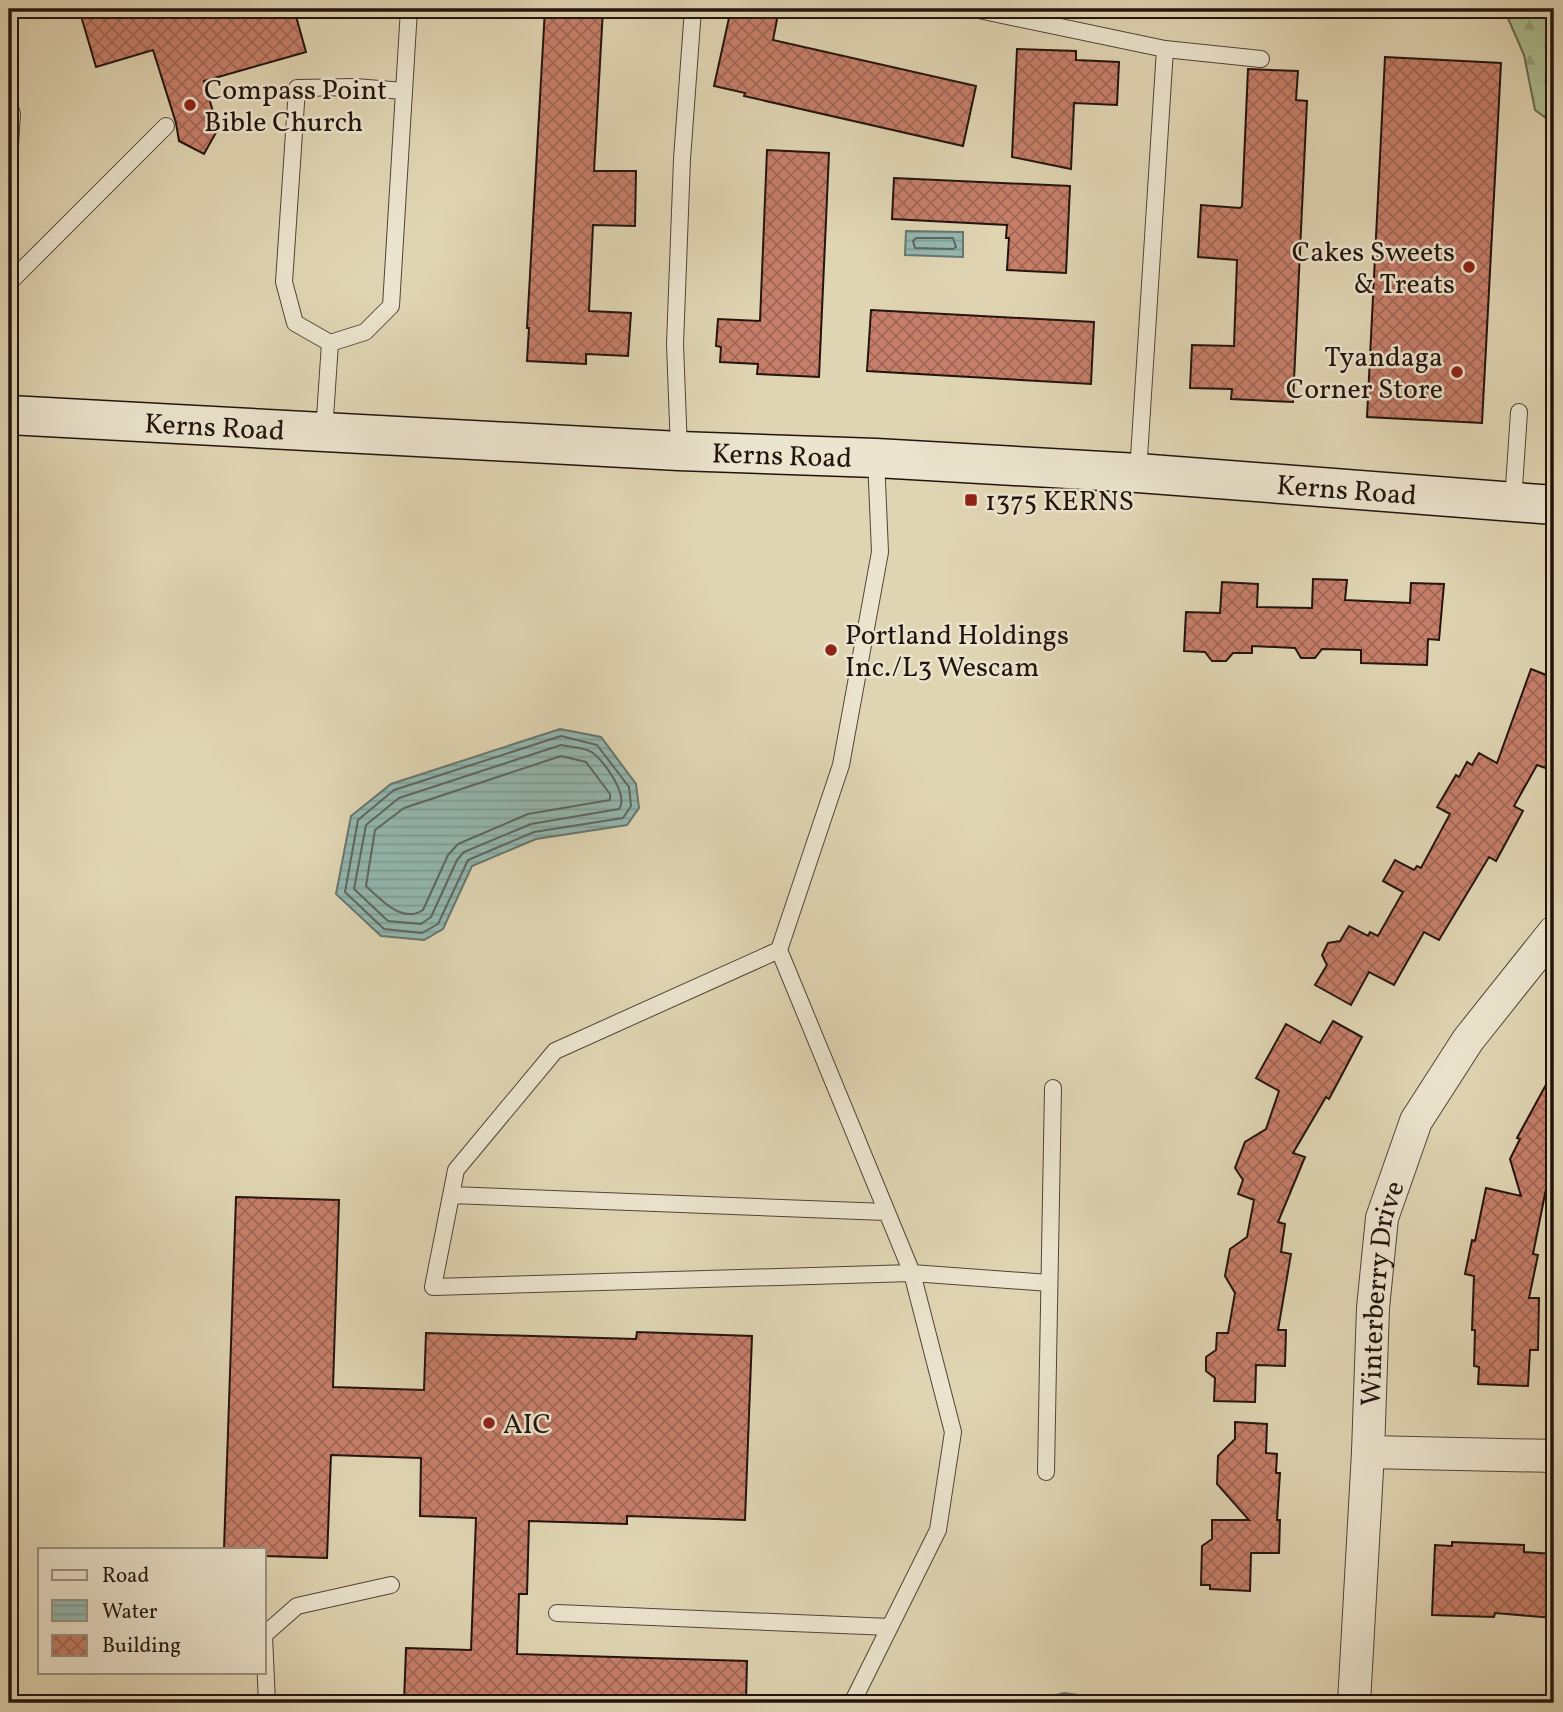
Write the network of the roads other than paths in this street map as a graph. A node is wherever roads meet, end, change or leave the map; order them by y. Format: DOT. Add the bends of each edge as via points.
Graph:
graph roads {
  1 [pos="409,9"];
  2 [pos="693,9"];
  3 [pos="974,9"];
  4 [pos="1165,48"];
  5 [pos="1261,59"];
  6 [pos="404,91"];
  7 [pos="9,105"];
  8 [pos="166,126"];
  9 [pos="9,159"];
  10 [pos="9,283"];
  11 [pos="330,343"];
  12 [pos="1519,412"];
  13 [pos="9,415"];
  14 [pos="324,432"];
  15 [pos="679,451"];
  16 [pos="876,458"];
  17 [pos="1138,473"];
  18 [pos="1513,502"];
  19 [pos="1554,505"];
  20 [pos="1554,932"];
  21 [pos="779,950"];
  22 [pos="1052,1088"];
  23 [pos="451,1195"];
  24 [pos="886,1212"];
  25 [pos="912,1273"];
  26 [pos="1049,1283"];
  27 [pos="1368,1451"];
  28 [pos="1554,1456"];
  29 [pos="1046,1472"];
  30 [pos="391,1585"];
  31 [pos="557,1613"];
  32 [pos="890,1628"];
  33 [pos="266,1634"];
  34 [pos="266,1674"];
  35 [pos="267,1703"];
  36 [pos="852,1703"];
  37 [pos="1354,1703"];
  1 -- 6 [label="lane"];
  2 -- 15 [label="lane" via="676,344"];
  3 -- 4 [label="lane"];
  4 -- 5 [label="lane"];
  4 -- 17 [label="lane"];
  6 -- 11 [label="lane" via="391,306 365,332"];
  6 -- 11 [label="lane" via="297,88 284,282 295,323"];
  7 -- 9 [label="lane"];
  8 -- 10 [label="lane"];
  11 -- 14 [label="lane"];
  12 -- 18 [label="lane"];
  13 -- 14 [label="street, Kerns Road"];
  14 -- 15 [label="street, Kerns Road"];
  15 -- 16 [label="street, Kerns Road"];
  16 -- 17 [label="street, Kerns Road"];
  16 -- 21 [label="lane" via="880,552 841,765"];
  17 -- 18 [label="street, Kerns Road"];
  18 -- 19 [label="street, Kerns Road"];
  20 -- 27 [label="street, Winterberry Drive" via="1468,1040 1416,1121 1382,1218 1373,1308"];
  21 -- 23 [label="lane" via="555,1051 456,1170"];
  21 -- 24 [label="lane"];
  22 -- 26 [label="lane"];
  23 -- 24 [label="lane"];
  23 -- 25 [label="lane" via="432,1287"];
  24 -- 25 [label="lane"];
  25 -- 26 [label="lane"];
  25 -- 32 [label="lane" via="953,1432 938,1530"];
  26 -- 29 [label="lane"];
  27 -- 28 [label="street"];
  27 -- 37 [label="street, Winterberry Drive"];
  30 -- 33 [label="lane" via="297,1606"];
  31 -- 32 [label="lane"];
  32 -- 36 [label="lane"];
  34 -- 35 [label="lane"];
}
